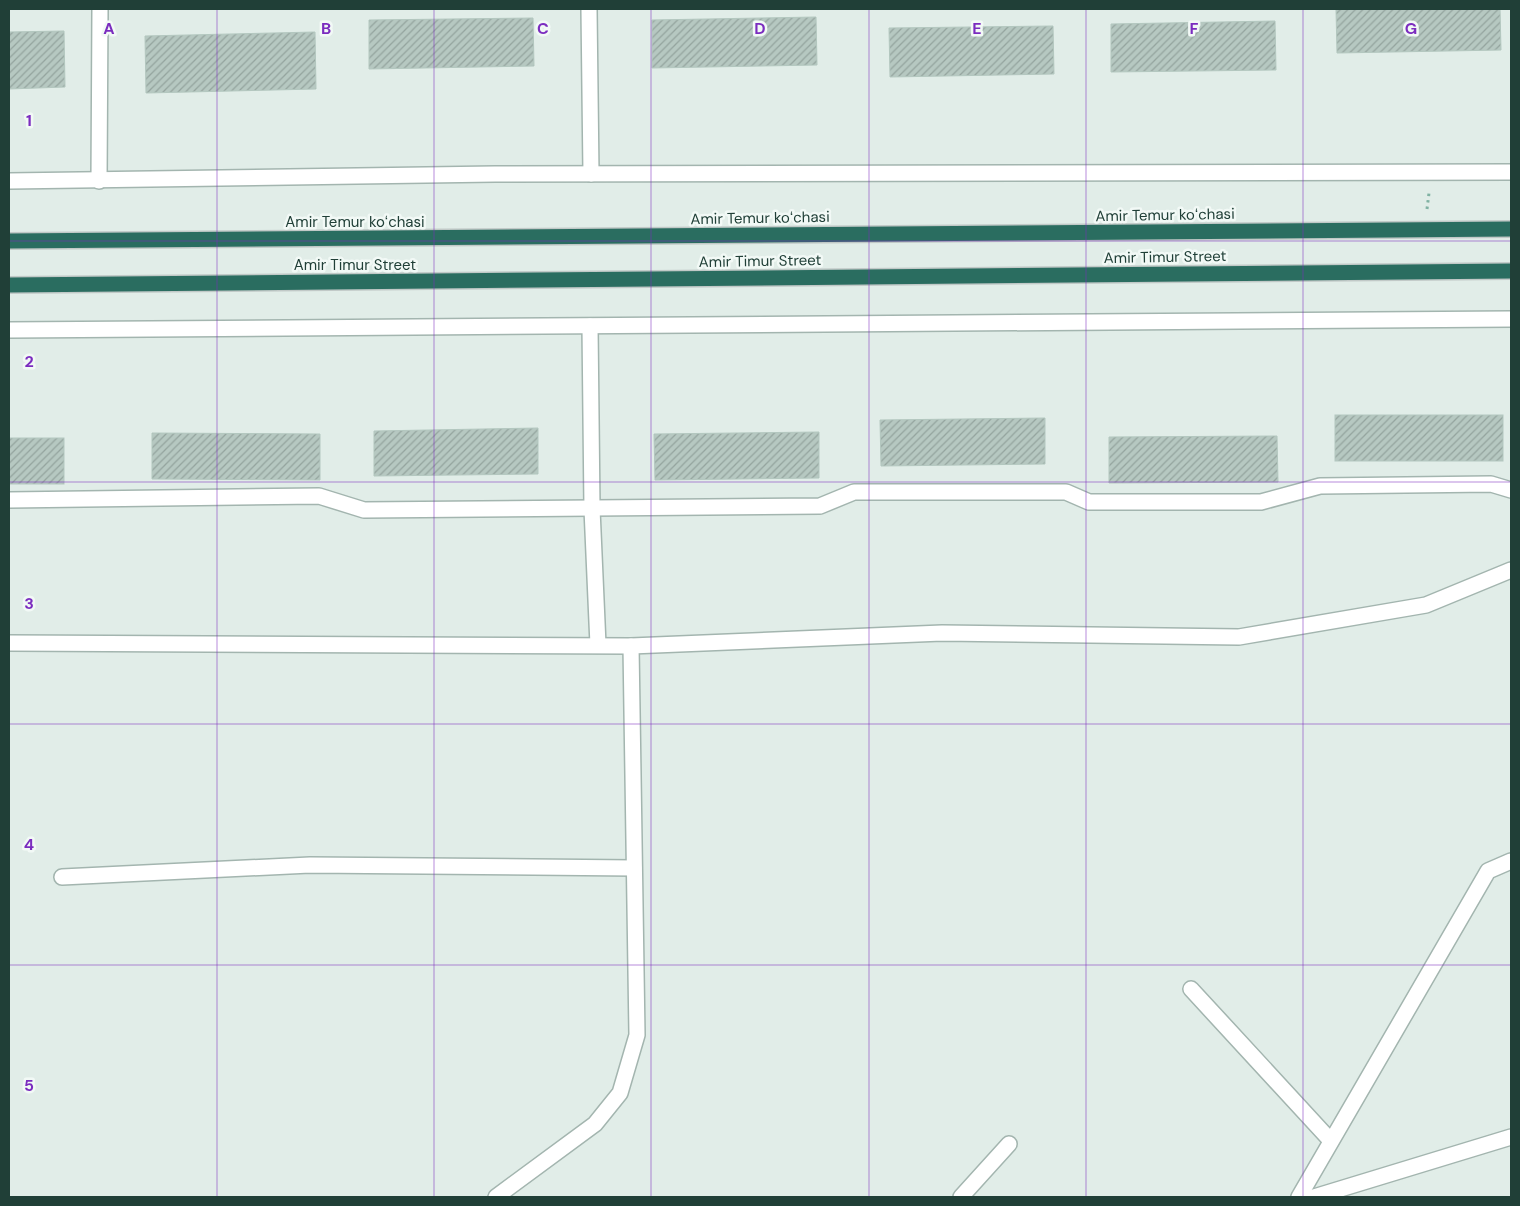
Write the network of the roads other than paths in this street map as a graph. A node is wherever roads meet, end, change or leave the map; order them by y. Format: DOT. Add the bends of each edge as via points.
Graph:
graph roads {
  1 [pos="100,9"];
  2 [pos="589,9"];
  3 [pos="1511,172"];
  4 [pos="591,174"];
  5 [pos="99,180"];
  6 [pos="9,181"];
  7 [pos="1511,229"];
  8 [pos="9,241"];
  9 [pos="1511,271"];
  10 [pos="9,285"];
  11 [pos="1511,319"];
  12 [pos="590,326"];
  13 [pos="9,330"];
  14 [pos="1511,490"];
  15 [pos="9,500"];
  16 [pos="592,509"];
  17 [pos="1511,570"];
  18 [pos="9,643"];
  19 [pos="598,645"];
  20 [pos="630,646"];
  21 [pos="1511,860"];
  22 [pos="634,868"];
  23 [pos="62,877"];
  24 [pos="1191,988"];
  25 [pos="1511,1137"];
  26 [pos="1332,1141"];
  27 [pos="1009,1144"];
  28 [pos="496,1197"];
  29 [pos="961,1197"];
  30 [pos="1299,1197"];
  31 [pos="1314,1197"];
  1 -- 5 [label="street"];
  2 -- 4 [label="street"];
  3 -- 4 [label="street"];
  4 -- 5 [label="street"];
  5 -- 6 [label="street"];
  7 -- 8 [label="highway, Amir Temur koʻchasi"];
  9 -- 10 [label="highway, Amir Timur Street"];
  11 -- 12 [label="street"];
  12 -- 13 [label="street"];
  12 -- 16 [label="street"];
  14 -- 16 [label="street" via="1491,484 1320,486 1262,502 1089,502 1066,492 854,492 820,506"];
  15 -- 16 [label="street" via="319,496 364,510"];
  16 -- 19 [label="street"];
  17 -- 20 [label="street" via="1426,605 1239,637 942,633"];
  18 -- 19 [label="street"];
  19 -- 20 [label="street"];
  20 -- 22 [label="street"];
  21 -- 26 [label="street" via="1488,871"];
  22 -- 23 [label="street" via="310,865"];
  22 -- 28 [label="street" via="637,1036 620,1093 595,1124"];
  24 -- 26 [label="street"];
  25 -- 31 [label="street"];
  26 -- 30 [label="street"];
  27 -- 29 [label="street"];
}
